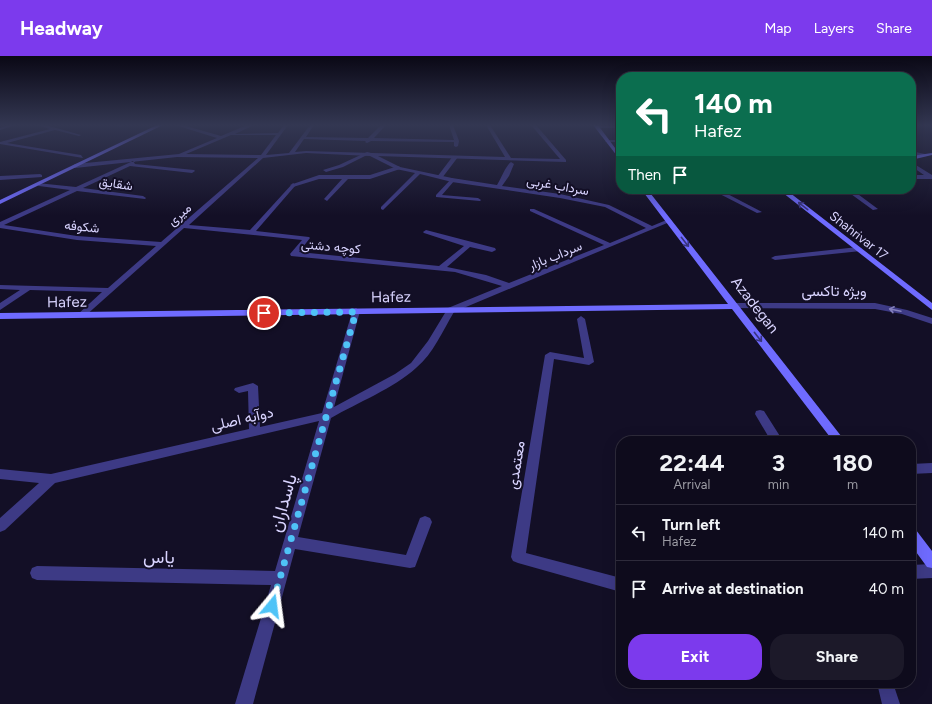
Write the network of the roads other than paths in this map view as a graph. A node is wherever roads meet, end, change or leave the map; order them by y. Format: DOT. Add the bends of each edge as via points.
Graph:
graph roads {
  1 [pos="71,155"];
  2 [pos="85,155"];
  3 [pos="98,155"];
  4 [pos="175,155"];
  5 [pos="187,155"];
  6 [pos="279,155"];
  7 [pos="364,155"];
  8 [pos="373,155"];
  9 [pos="417,155"];
  10 [pos="506,155"];
  11 [pos="559,155"];
  12 [pos="923,155"];
  13 [pos="81,157"];
  14 [pos="262,157"];
  15 [pos="455,157"];
  16 [pos="916,157"];
  17 [pos="140,159"];
  18 [pos="510,162"];
  19 [pos="129,164"];
  20 [pos="75,166"];
  21 [pos="916,167"];
  22 [pos="398,168"];
  23 [pos="326,170"];
  24 [pos="192,171"];
  25 [pos="419,172"];
  26 [pos="40,176"];
  27 [pos="346,177"];
  28 [pos="440,177"];
  29 [pos="916,177"];
  30 [pos="932,177"];
  31 [pos="0,178"];
  32 [pos="452,180"];
  33 [pos="26,182"];
  34 [pos="39,184"];
  35 [pos="498,187"];
  36 [pos="76,189"];
  37 [pos="648,194"];
  38 [pos="723,194"];
  39 [pos="787,194"];
  40 [pos="854,194"];
  41 [pos="143,198"];
  42 [pos="326,199"];
  43 [pos="478,200"];
  44 [pos="0,202"];
  45 [pos="383,208"];
  46 [pos="876,209"];
  47 [pos="532,210"];
  48 [pos="759,212"];
  49 [pos="669,221"];
  50 [pos="0,225"];
  51 [pos="183,226"];
  52 [pos="652,228"];
  53 [pos="426,232"];
  54 [pos="252,233"];
  55 [pos="163,244"];
  56 [pos="469,245"];
  57 [pos="610,245"];
  58 [pos="858,249"];
  59 [pos="492,250"];
  60 [pos="775,258"];
  61 [pos="441,268"];
  62 [pos="509,286"];
  63 [pos="0,287"];
  64 [pos="28,288"];
  65 [pos="111,290"];
  66 [pos="0,306"];
  67 [pos="734,306"];
  68 [pos="932,307"];
  69 [pos="450,310"];
  70 [pos="356,312"];
  71 [pos="81,315"];
  72 [pos="0,316"];
  73 [pos="582,319"];
  74 [pos="932,322"];
  75 [pos="239,390"];
  76 [pos="760,414"];
  77 [pos="326,416"];
  78 [pos="255,432"];
  79 [pos="774,436"];
  80 [pos="835,436"];
  81 [pos="932,468"];
  82 [pos="916,469"];
  83 [pos="0,474"];
  84 [pos="51,479"];
  85 [pos="425,522"];
  86 [pos="0,526"];
  87 [pos="916,541"];
  88 [pos="290,542"];
  89 [pos="932,562"];
  90 [pos="932,571"];
  91 [pos="916,572"];
  92 [pos="37,573"];
  93 [pos="280,578"];
  94 [pos="616,584"];
  95 [pos="886,688"];
  96 [pos="244,704"];
  97 [pos="891,704"];
  1 -- 13 [label="street"];
  2 -- 13 [label="main road"];
  3 -- 20 [label="main road"];
  4 -- 17 [label="street"];
  5 -- 14 [label="street, سرداب غربی"];
  6 -- 14 [label="street, سرداب غربی"];
  7 -- 23 [label="street"];
  8 -- 22 [label="street, سرداب غربی"];
  9 -- 15 [label="street"];
  10 -- 18 [label="street"];
  11 -- 18 [label="street" via="564,161"];
  12 -- 16 [label="main road"];
  13 -- 26 [label="main road"];
  14 -- 51 [label="street, میری"];
  15 -- 18 [label="street"];
  15 -- 28 [label="street"];
  17 -- 19 [label="street"];
  17 -- 20 [label="street"];
  18 -- 35 [label="street" via="506,176"];
  19 -- 24 [label="street"];
  19 -- 36 [label="street"];
  20 -- 34 [label="main road"];
  21 -- 30 [label="street"];
  22 -- 25 [label="street, سرداب غربی"];
  22 -- 27 [label="street" via="370,177"];
  25 -- 28 [label="street, سرداب غربی"];
  25 -- 45 [label="street"];
  26 -- 31 [label="street"];
  26 -- 33 [label="main road"];
  27 -- 42 [label="street"];
  27 -- 54 [label="street" via="319,177 293,185"];
  28 -- 32 [label="street, سرداب غربی"];
  29 -- 30 [label="street"];
  32 -- 35 [label="street, سرداب غربی"];
  32 -- 43 [label="street" via="438,196"];
  34 -- 36 [label="street, شقایق"];
  34 -- 44 [label="main road"];
  35 -- 52 [label="street, سرداب غربی" via="607,206"];
  36 -- 41 [label="street, شقایق"];
  36 -- 50 [label="street"];
  37 -- 49 [label="main road, Azadegan"];
  38 -- 48 [label="street"];
  58 -- 39 [label="main road, Shahrivar 17, one-way"];
  40 -- 46 [label="street"];
  47 -- 57 [label="street"];
  49 -- 52 [label="street, سرداب بازار"];
  49 -- 67 [label="main road, Azadegan, one-way"];
  50 -- 55 [label="street, شکوفه" via="77,238"];
  51 -- 54 [label="street, کوچه دشتی"];
  51 -- 55 [label="street, میری"];
  52 -- 57 [label="street, سرداب بازار"];
  53 -- 56 [label="street"];
  54 -- 61 [label="street, کوچه دشتی" via="307,238 294,254"];
  55 -- 65 [label="street, میری"];
  56 -- 59 [label="street"];
  56 -- 61 [label="street"];
  57 -- 62 [label="street, سرداب بازار"];
  58 -- 60 [label="street"];
  58 -- 68 [label="main road, Shahrivar 17"];
  61 -- 62 [label="street, کوچه دشتی" via="470,273"];
  62 -- 69 [label="street, سرداب بازار"];
  63 -- 64 [label="street"];
  64 -- 65 [label="street"];
  64 -- 66 [label="street"];
  65 -- 71 [label="street, میری"];
  67 -- 69 [label="main road, Hafez"];
  74 -- 67 [label="street, ویژه تاکسی, one-way" via="904,312 874,306"];
  67 -- 80 [label="main road, Azadegan, one-way"];
  69 -- 70 [label="main road, Hafez"];
  69 -- 77 [label="street, دوآبه اصلی" via="432,342 414,365"];
  70 -- 71 [label="main road, Hafez"];
  70 -- 77 [label="street, پاسداران"];
  71 -- 72 [label="main road, Hafez"];
  73 -- 94 [label="street, معتمدی" via="589,362 550,355 518,556"];
  75 -- 78 [label="street" via="253,386"];
  76 -- 79 [label="street"];
  77 -- 78 [label="street, دوآبه اصلی"];
  77 -- 88 [label="street, پاسداران"];
  78 -- 84 [label="street, دوآبه اصلی"];
  81 -- 82 [label="street"];
  83 -- 84 [label="street, دوآبه اصلی"];
  84 -- 86 [label="street"];
  85 -- 88 [label="street" via="410,562"];
  87 -- 89 [label="main road"];
  88 -- 93 [label="street, پاسداران"];
  90 -- 91 [label="street"];
  92 -- 93 [label="street, یاس"];
  93 -- 96 [label="street, پاسداران"];
  95 -- 97 [label="street"];
}
